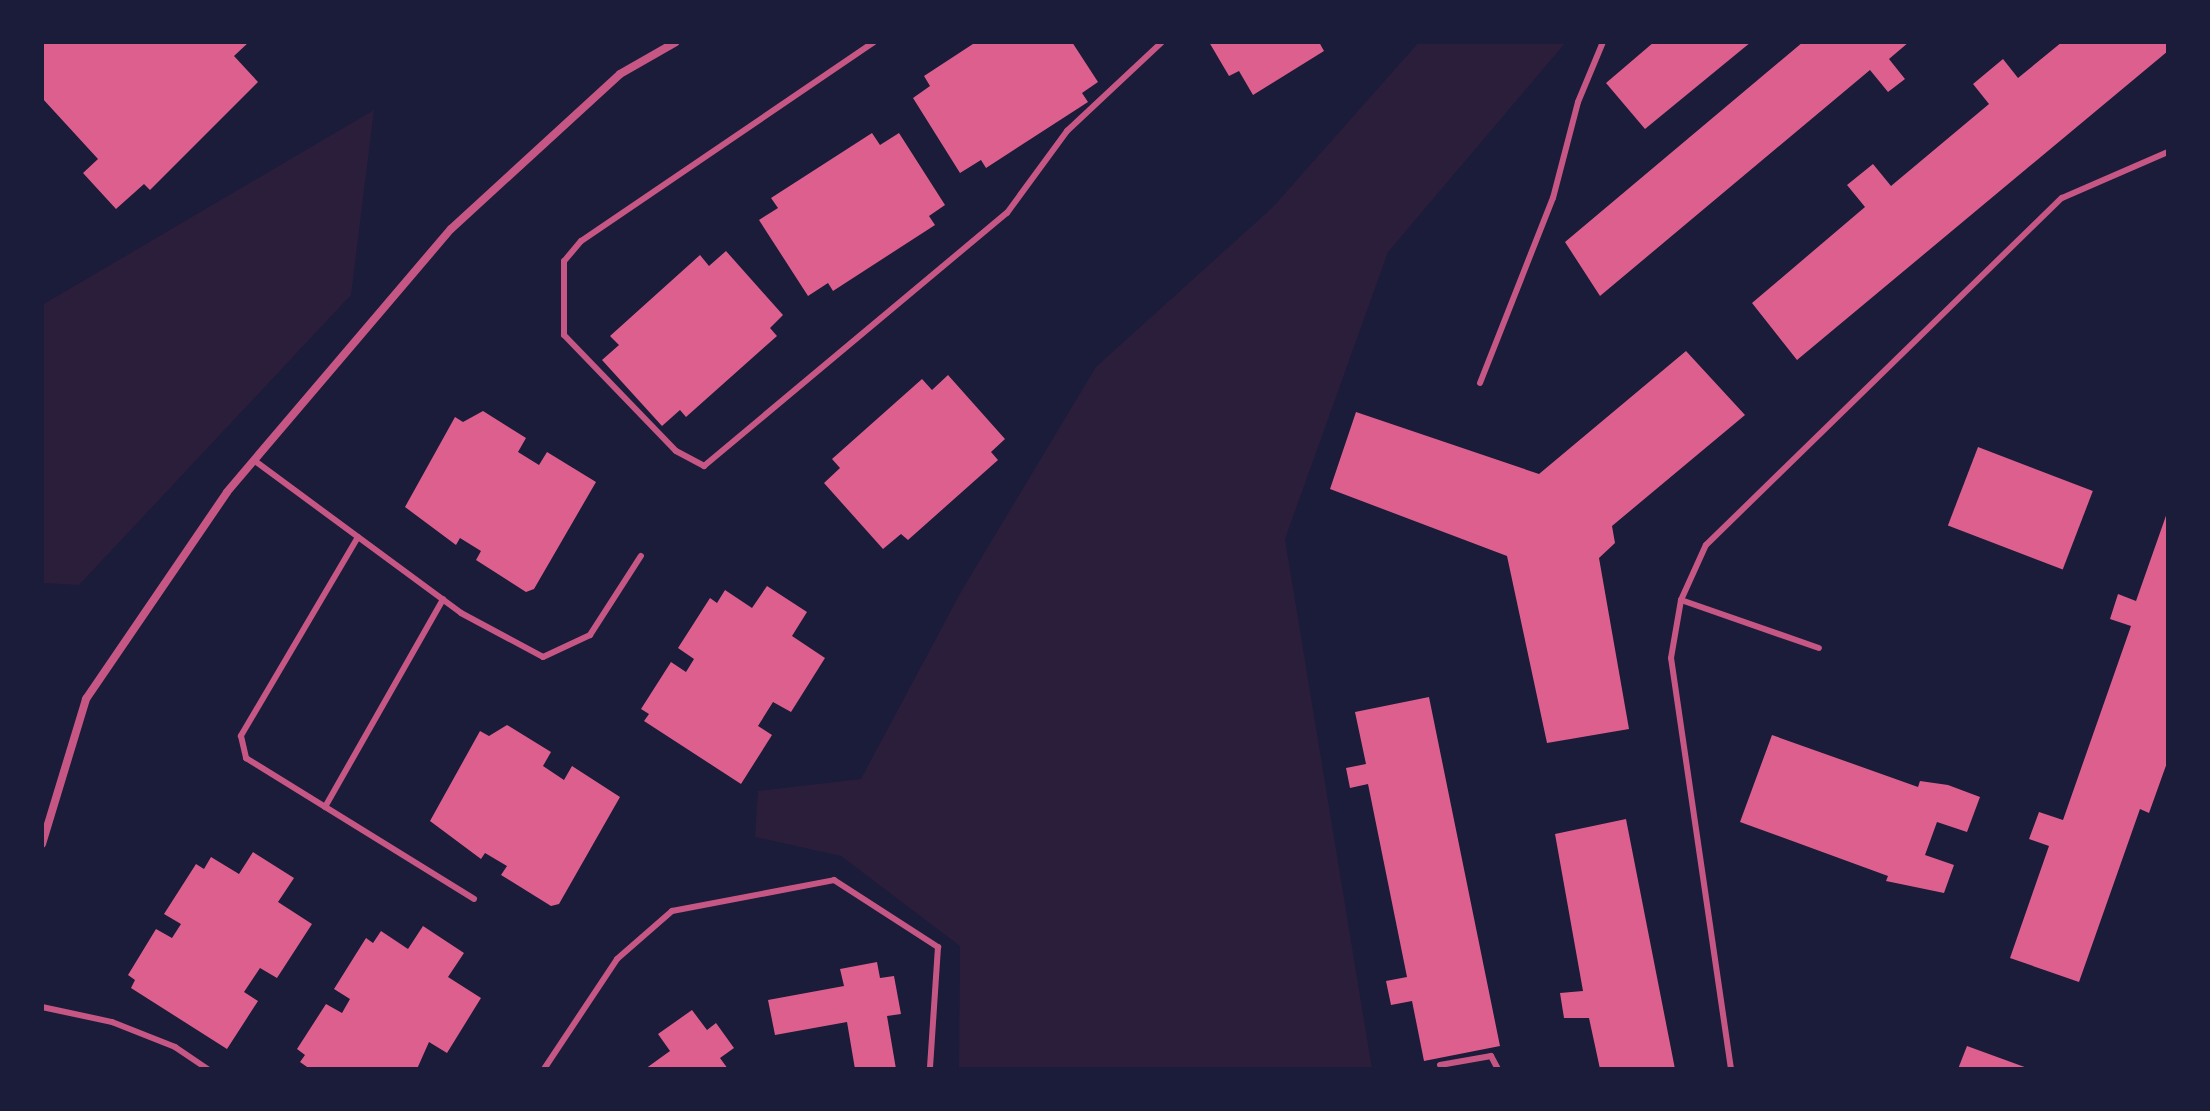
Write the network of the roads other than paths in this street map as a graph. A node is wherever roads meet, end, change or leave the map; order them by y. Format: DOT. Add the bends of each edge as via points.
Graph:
graph roads {
  1 [pos="676,42"];
  2 [pos="874,42"];
  3 [pos="1162,42"];
  4 [pos="1603,42"];
  5 [pos="2168,152"];
  6 [pos="1480,383"];
  7 [pos="255,461"];
  8 [pos="358,537"];
  9 [pos="641,556"];
  10 [pos="443,599"];
  11 [pos="1681,600"];
  12 [pos="1819,648"];
  13 [pos="325,807"];
  14 [pos="43,832"];
  15 [pos="42,844"];
  16 [pos="474,899"];
  17 [pos="42,1007"];
  18 [pos="1440,1065"];
  19 [pos="208,1069"];
  20 [pos="544,1069"];
  21 [pos="930,1069"];
  22 [pos="1498,1069"];
  23 [pos="1731,1069"];
  1 -- 7 [label="street" via="620,74 451,229"];
  2 -- 3 [label="lane" via="581,241 564,261 559,296 564,335 676,451 704,466 1007,213 1067,131"];
  4 -- 6 [label="lane" via="1578,102 1553,198"];
  5 -- 11 [label="lane" via="2062,198 1706,545"];
  7 -- 8 [label="lane"];
  7 -- 14 [label="street" via="161,581 86,699"];
  8 -- 10 [label="lane"];
  8 -- 13 [label="lane" via="241,736 246,758"];
  9 -- 10 [label="lane" via="590,635 543,657"];
  10 -- 13 [label="lane"];
  11 -- 12 [label="lane"];
  11 -- 23 [label="lane" via="1671,658"];
  13 -- 16 [label="lane"];
  14 -- 15 [label="street"];
  17 -- 19 [label="lane" via="112,1022 175,1047"];
  18 -- 22 [label="lane" via="1491,1056"];
  20 -- 21 [label="lane" via="617,959 672,911 834,880 938,947"];
}
